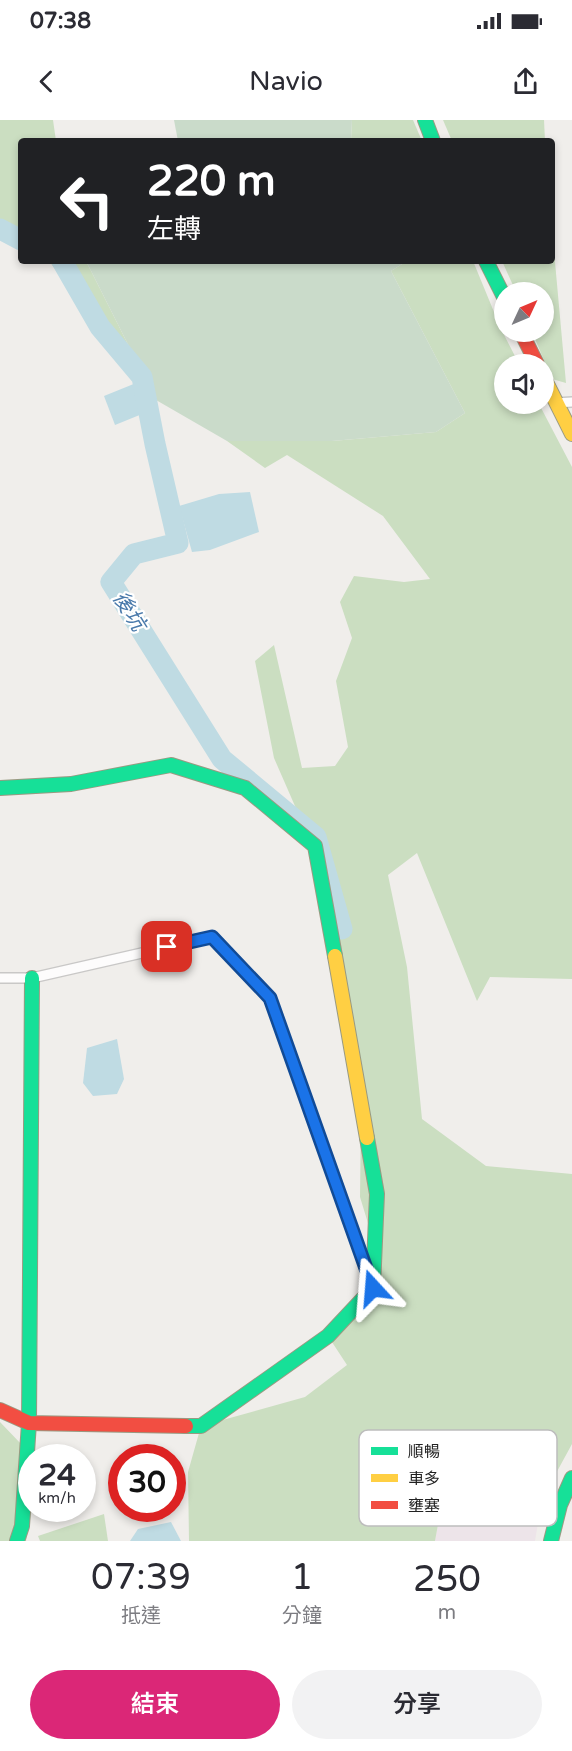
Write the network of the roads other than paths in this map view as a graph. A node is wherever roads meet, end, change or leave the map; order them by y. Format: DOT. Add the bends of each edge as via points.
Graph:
graph roads {
  1 [pos="425,120"];
  2 [pos="432,138"];
  3 [pos="488,264"];
  4 [pos="496,282"];
  5 [pos="554,399"];
  6 [pos="572,402"];
  7 [pos="556,403"];
  8 [pos="572,434"];
  9 [pos="0,788"];
  10 [pos="0,978"];
  11 [pos="32,978"];
  12 [pos="373,1288"];
  13 [pos="0,1410"];
  14 [pos="29,1423"];
  15 [pos="572,1478"];
  16 [pos="557,1516"];
  17 [pos="554,1526"];
  18 [pos="17,1541"];
  19 [pos="550,1541"];
  1 -- 2 [label="street"];
  3 -- 4 [label="street"];
  5 -- 7 [label="street"];
  6 -- 7 [label="street"];
  7 -- 8 [label="street"];
  9 -- 12 [label="street" via="71,784 171,765 245,788 315,846 377,1194"];
  10 -- 11 [label="street"];
  11 -- 12 [label="street" via="212,937 270,998"];
  11 -- 14 [label="street"];
  12 -- 14 [label="street" via="328,1336 201,1426"];
  13 -- 14 [label="street"];
  14 -- 18 [label="street" via="22,1526"];
  15 -- 16 [label="street"];
  17 -- 19 [label="street"];
}
